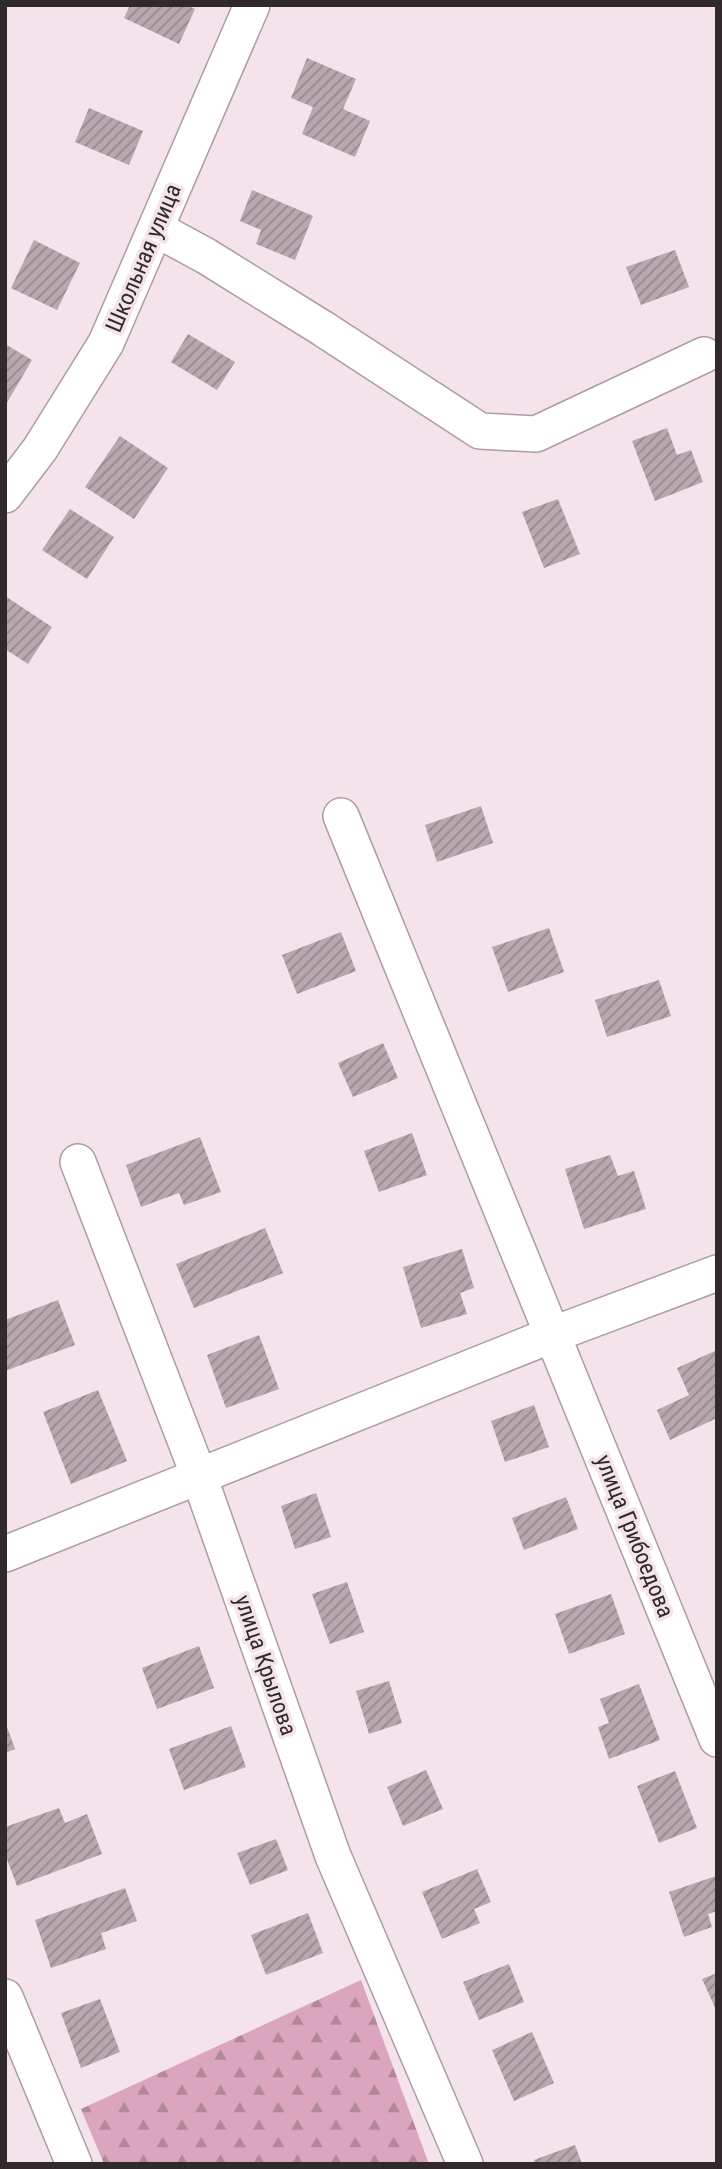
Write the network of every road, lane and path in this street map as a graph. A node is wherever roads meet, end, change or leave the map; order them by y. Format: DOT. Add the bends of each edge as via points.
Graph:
graph roads {
  1 [pos="252,5"];
  2 [pos="156,229"];
  3 [pos="704,355"];
  4 [pos="5,495"];
  5 [pos="341,816"];
  6 [pos="78,1162"];
  7 [pos="717,1273"];
  8 [pos="554,1334"];
  9 [pos="199,1476"];
  10 [pos="5,1554"];
  11 [pos="717,1739"];
  12 [pos="5,1997"];
  13 [pos="74,2164"];
  14 [pos="465,2164"];
  1 -- 2 [label="street, Школьная улица"];
  2 -- 3 [label="street" via="322,328 480,431 536,434"];
  2 -- 4 [label="street, Школьная улица" via="106,343 40,449"];
  5 -- 8 [label="street, улица Грибоедова"];
  6 -- 9 [label="street, улица Крылова"];
  7 -- 8 [label="street"];
  8 -- 9 [label="street"];
  8 -- 11 [label="street, улица Грибоедова"];
  9 -- 10 [label="street"];
  9 -- 14 [label="street, улица Крылова" via="333,1856"];
  12 -- 13 [label="street"];
}
